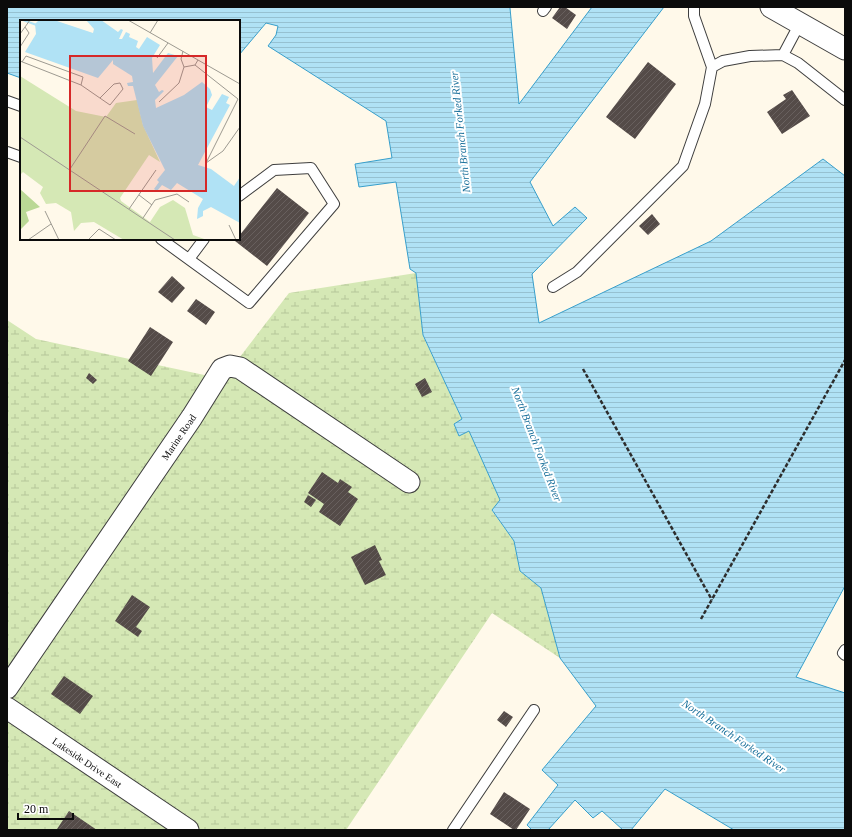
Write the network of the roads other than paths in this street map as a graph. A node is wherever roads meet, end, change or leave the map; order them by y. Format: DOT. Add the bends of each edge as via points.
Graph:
graph roads {
  1 [pos="694,7"];
  2 [pos="771,7"];
  3 [pos="800,23"];
  4 [pos="845,49"];
  5 [pos="783,55"];
  6 [pos="712,67"];
  7 [pos="844,97"];
  8 [pos="7,101"];
  9 [pos="20,106"];
  10 [pos="7,152"];
  11 [pos="20,157"];
  12 [pos="240,195"];
  13 [pos="161,240"];
  14 [pos="203,240"];
  15 [pos="189,259"];
  16 [pos="553,287"];
  17 [pos="409,482"];
  18 [pos="845,650"];
  19 [pos="845,655"];
  20 [pos="7,688"];
  21 [pos="7,708"];
  22 [pos="534,710"];
  23 [pos="188,830"];
  24 [pos="453,830"];
  1 -- 6 [label="lane" via="694,16"];
  2 -- 3 [label="street"];
  3 -- 4 [label="street"];
  3 -- 5 [label="lane"];
  5 -- 6 [label="lane" via="743,57 723,61"];
  5 -- 7 [label="lane"];
  6 -- 16 [label="lane" via="705,104 683,166 577,272"];
  8 -- 9 [label="lane"];
  10 -- 11 [label="lane"];
  12 -- 15 [label="lane" via="274,170 311,168 334,204 249,303"];
  13 -- 15 [label="lane"];
  14 -- 15 [label="lane"];
  17 -- 20 [label="street, Marine Road" via="240,368 230,366 222,369 192,418"];
  18 -- 19 [label="lane"];
  21 -- 23 [label="street, Lakeside Drive East"];
  22 -- 24 [label="lane"];
}
